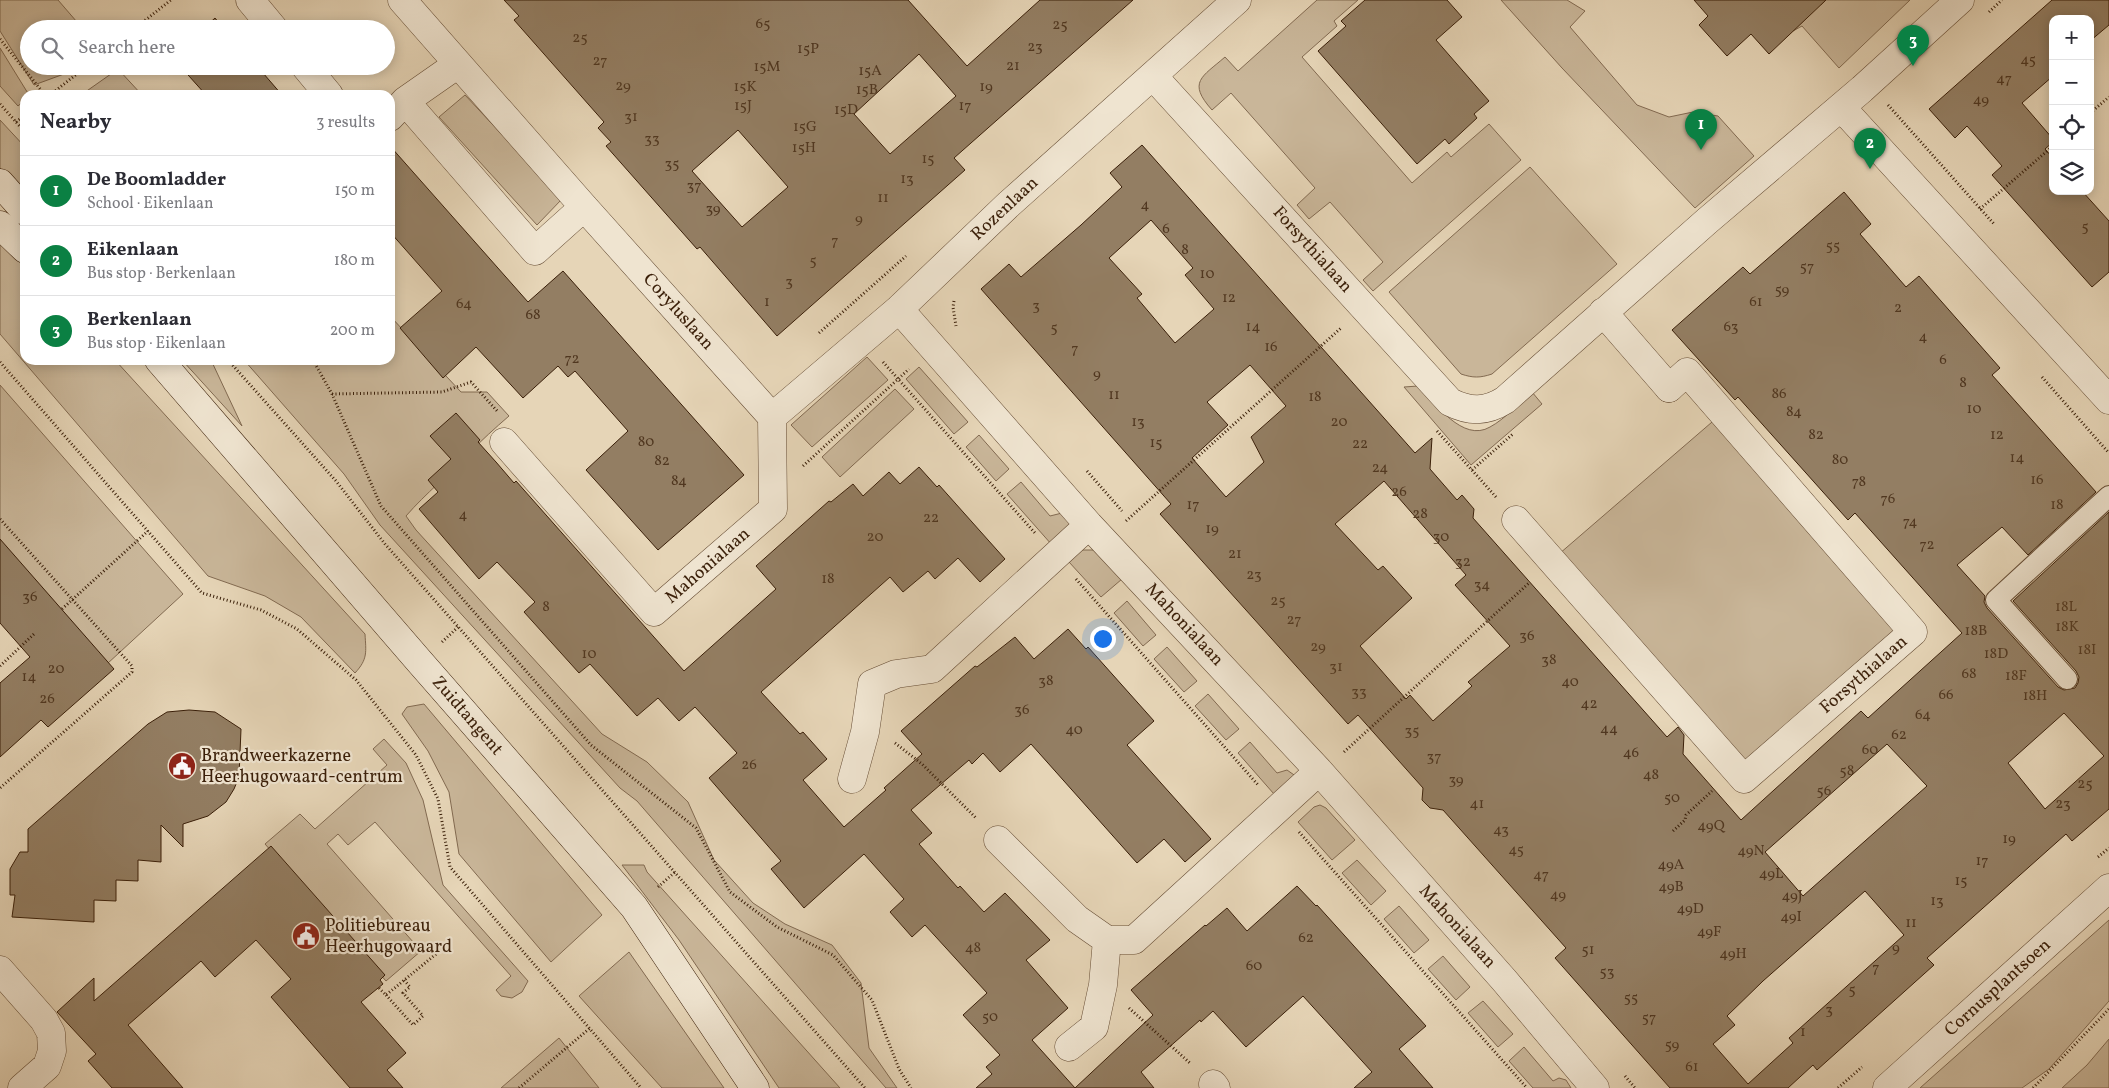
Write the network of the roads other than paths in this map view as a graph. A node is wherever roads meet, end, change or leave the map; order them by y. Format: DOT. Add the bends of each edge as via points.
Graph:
graph roads {
  1 [pos="250,0"];
  2 [pos="402,0"];
  3 [pos="1238,0"];
  4 [pos="1960,0"];
  5 [pos="267,20"];
  6 [pos="458,64"];
  7 [pos="312,75"];
  8 [pos="1153,76"];
  9 [pos="325,90"];
  10 [pos="1841,108"];
  11 [pos="398,109"];
  12 [pos="0,183"];
  13 [pos="20,205"];
  14 [pos="584,208"];
  15 [pos="0,225"];
  16 [pos="20,244"];
  17 [pos="899,309"];
  18 [pos="1603,312"];
  19 [pos="163,365"];
  20 [pos="2109,400"];
  21 [pos="772,418"];
  22 [pos="504,442"];
  23 [pos="2109,496"];
  24 [pos="1516,520"];
  25 [pos="1097,532"];
  26 [pos="2067,679"];
  27 [pos="1320,772"];
  28 [pos="852,778"];
  29 [pos="998,840"];
  30 [pos="2109,888"];
  31 [pos="1107,940"];
  32 [pos="0,970"];
  33 [pos="1069,1047"];
  34 [pos="1593,1087"];
  35 [pos="22,1088"];
  36 [pos="754,1088"];
  37 [pos="1887,1088"];
  1 -- 5 [label="street"];
  2 -- 6 [label="street, Coryluslaan"];
  3 -- 8 [label="street, Rozenlaan"];
  4 -- 10 [label="street"];
  6 -- 11 [label="street"];
  6 -- 14 [label="street, Coryluslaan"];
  7 -- 9 [label="street"];
  8 -- 17 [label="street, Rozenlaan"];
  8 -- 18 [label="street, Forsythialaan" via="1450,402 1463,409 1493,408 1505,400"];
  10 -- 18 [label="street"];
  10 -- 20 [label="street"];
  11 -- 14 [label="street" via="535,251"];
  12 -- 13 [label="street"];
  14 -- 21 [label="street, Coryluslaan"];
  15 -- 16 [label="street"];
  17 -- 21 [label="street, Rozenlaan"];
  17 -- 25 [label="street, Mahonialaan"];
  18 -- 24 [label="street, Forsythialaan" via="1669,388 1687,372 1913,632 1744,779"];
  19 -- 36 [label="street, Zuidtangent" via="634,907"];
  21 -- 22 [label="street, Mahonialaan" via="773,508 654,612"];
  23 -- 26 [label="lane" via="1996,600"];
  25 -- 27 [label="street, Mahonialaan"];
  25 -- 28 [label="street" via="1055,556 932,668 896,674 872,684 865,732"];
  27 -- 31 [label="street" via="1134,940"];
  27 -- 34 [label="street, Mahonialaan" via="1504,980"];
  29 -- 31 [label="street" via="1077,919"];
  30 -- 37 [label="street, Cornusplantsoen"];
  31 -- 33 [label="street" via="1103,985 1094,1027"];
  32 -- 35 [label="street" via="44,1020 51,1033 52,1051 46,1066"];
}
